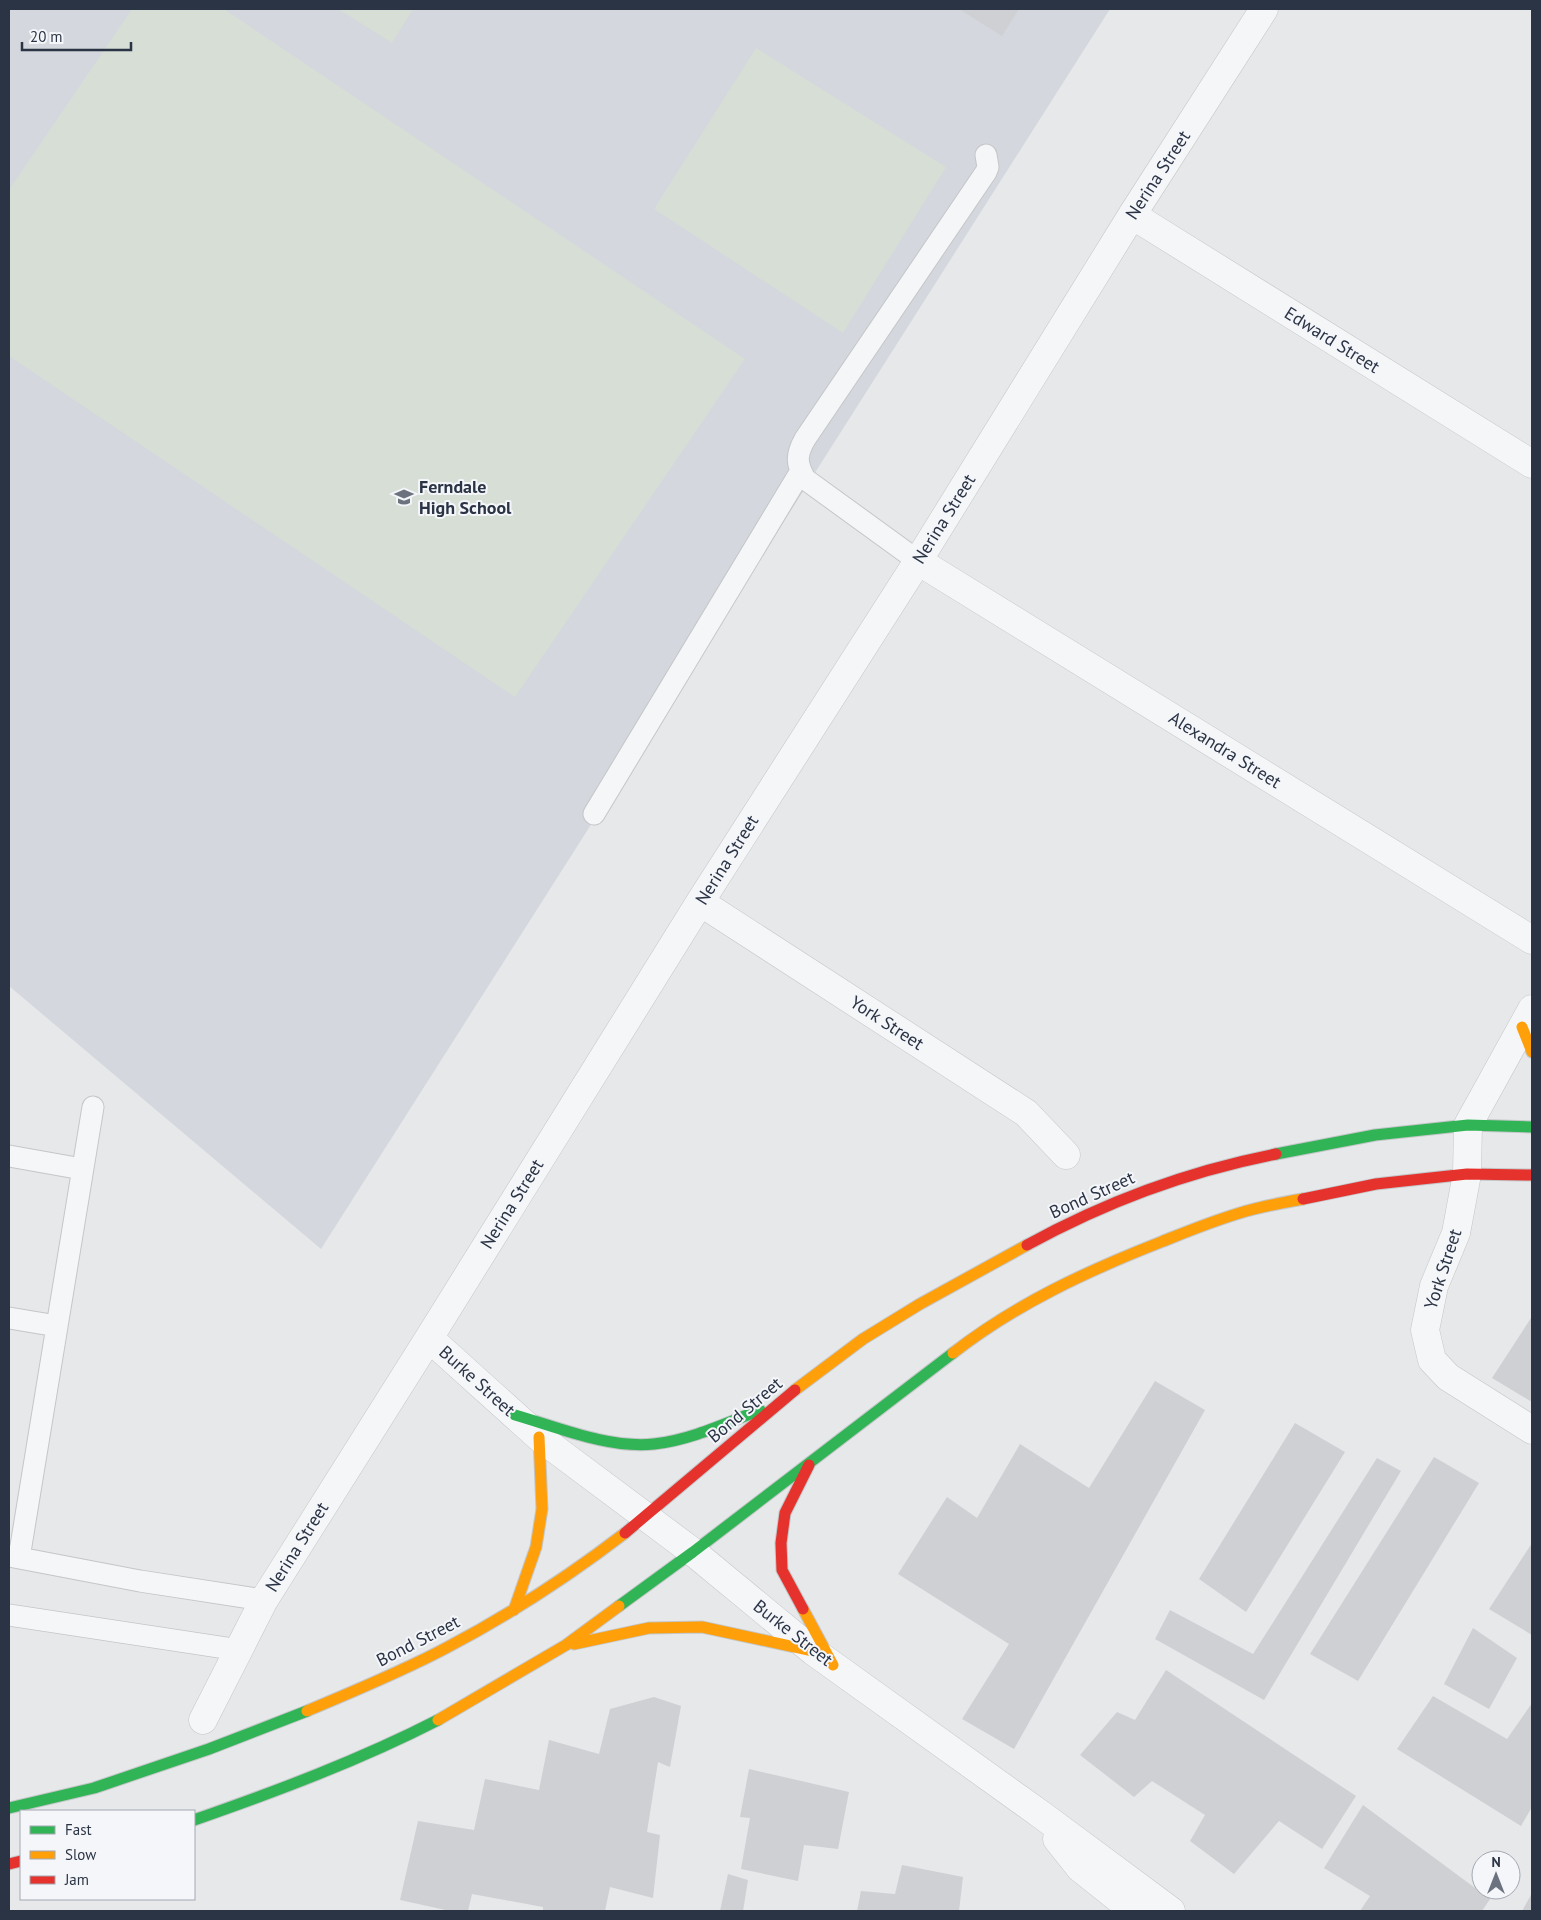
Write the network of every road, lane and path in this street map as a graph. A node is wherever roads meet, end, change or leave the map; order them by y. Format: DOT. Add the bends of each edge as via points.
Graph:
graph roads {
  1 [pos="1264,9"];
  2 [pos="986,155"];
  3 [pos="1132,215"];
  4 [pos="1532,464"];
  5 [pos="801,471"];
  6 [pos="918,561"];
  7 [pos="594,814"];
  8 [pos="700,902"];
  9 [pos="1532,940"];
  10 [pos="1527,1018"];
  11 [pos="1532,1052"];
  12 [pos="93,1107"];
  13 [pos="1468,1125"];
  14 [pos="1532,1127"];
  15 [pos="1066,1155"];
  16 [pos="9,1156"];
  17 [pos="82,1169"];
  18 [pos="1467,1174"];
  19 [pos="1532,1175"];
  20 [pos="9,1318"];
  21 [pos="56,1326"];
  22 [pos="429,1338"];
  23 [pos="780,1402"];
  24 [pos="515,1415"];
  25 [pos="1532,1430"];
  26 [pos="539,1436"];
  27 [pos="812,1459"];
  28 [pos="647,1516"];
  29 [pos="693,1552"];
  30 [pos="14,1557"];
  31 [pos="264,1600"];
  32 [pos="514,1610"];
  33 [pos="9,1615"];
  34 [pos="566,1645"];
  35 [pos="239,1650"];
  36 [pos="823,1658"];
  37 [pos="203,1720"];
  38 [pos="9,1808"];
  39 [pos="1043,1816"];
  40 [pos="195,1820"];
  41 [pos="1134,1911"];
  42 [pos="1171,1911"];
  1 -- 3 [label="street, Nerina Street"];
  2 -- 5 [label="lane" via="986,172 805,439 798,456"];
  3 -- 4 [label="street, Edward Street"];
  3 -- 6 [label="street, Nerina Street"];
  5 -- 6 [label="lane" via="805,479"];
  5 -- 7 [label="lane"];
  6 -- 8 [label="street, Nerina Street"];
  6 -- 9 [label="street, Alexandra Street"];
  8 -- 15 [label="street, York Street" via="1026,1113"];
  8 -- 22 [label="street, Nerina Street"];
  10 -- 11 [label="street"];
  10 -- 13 [label="street"];
  12 -- 17 [label="lane"];
  13 -- 14 [label="street, Bond Street"];
  13 -- 18 [label="street"];
  13 -- 23 [label="street, Bond Street" via="1375,1135 1246,1160 1145,1190 1065,1224 920,1304 863,1339"];
  16 -- 17 [label="lane"];
  17 -- 21 [label="lane"];
  18 -- 19 [label="street"];
  18 -- 25 [label="street, York Street" via="1456,1233 1434,1286 1425,1330 1428,1347 1432,1360 1448,1377"];
  18 -- 27 [label="street" via="1376,1184 1253,1209 1110,1262 1032,1299 981,1331"];
  20 -- 21 [label="lane"];
  21 -- 30 [label="lane"];
  22 -- 24 [label="street, Burke Street"];
  22 -- 31 [label="street, Nerina Street"];
  23 -- 24 [label="street" via="716,1427 652,1444 615,1442"];
  23 -- 28 [label="street, Bond Street"];
  24 -- 26 [label="street, Burke Street"];
  26 -- 28 [label="street, Burke Street"];
  26 -- 32 [label="street" via="542,1509 536,1548"];
  27 -- 29 [label="street"];
  27 -- 36 [label="street" via="785,1513 782,1570"];
  28 -- 29 [label="street, Burke Street"];
  28 -- 32 [label="street, Bond Street"];
  29 -- 34 [label="street"];
  29 -- 36 [label="street, Burke Street"];
  30 -- 31 [label="lane"];
  31 -- 35 [label="street, Nerina Street"];
  32 -- 38 [label="street, Bond Street" via="400,1671 209,1750 94,1788"];
  33 -- 35 [label="lane"];
  34 -- 36 [label="street" via="649,1628 702,1627"];
  34 -- 40 [label="street" via="390,1745"];
  35 -- 37 [label="street, Nerina Street"];
  36 -- 39 [label="street, Burke Street"];
  39 -- 41 [label="street" via="1080,1868"];
  39 -- 42 [label="street, Burke Street"];
}
